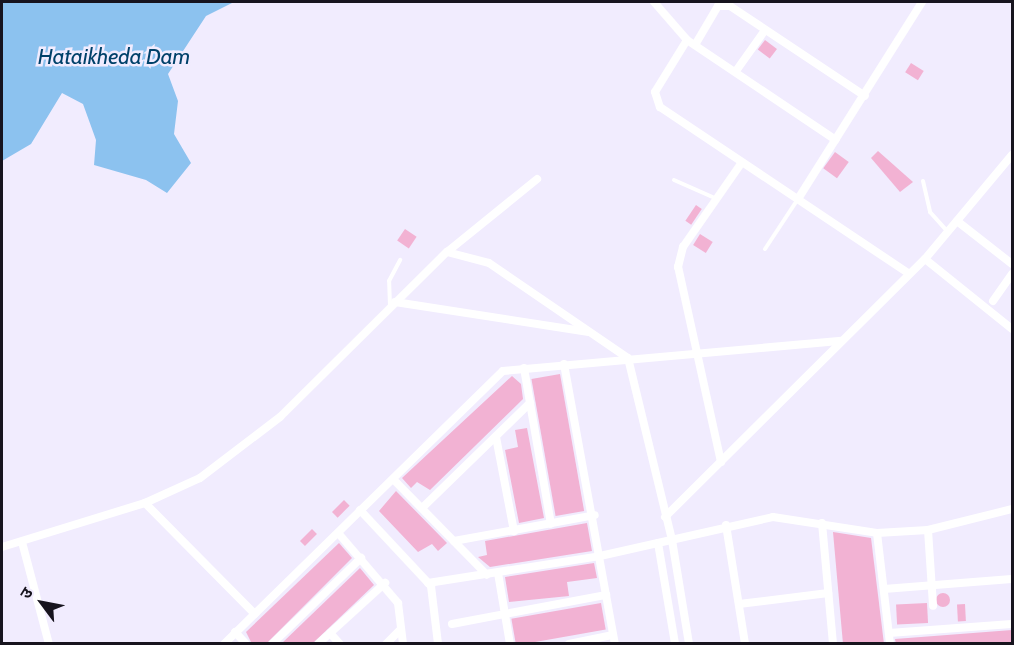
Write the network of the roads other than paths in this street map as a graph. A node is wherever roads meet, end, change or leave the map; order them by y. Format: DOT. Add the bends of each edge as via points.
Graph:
graph roads {
  1 [pos="654,2"];
  2 [pos="922,2"];
  3 [pos="765,30"];
  4 [pos="687,40"];
  5 [pos="695,45"];
  6 [pos="736,72"];
  7 [pos="865,96"];
  8 [pos="836,140"];
  9 [pos="1012,155"];
  10 [pos="742,162"];
  11 [pos="537,179"];
  12 [pos="674,180"];
  13 [pos="922,181"];
  14 [pos="717,199"];
  15 [pos="798,199"];
  16 [pos="957,221"];
  17 [pos="948,231"];
  18 [pos="765,249"];
  19 [pos="447,252"];
  20 [pos="925,259"];
  21 [pos="400,260"];
  22 [pos="1012,264"];
  23 [pos="908,273"];
  24 [pos="1012,274"];
  25 [pos="993,301"];
  26 [pos="392,305"];
  27 [pos="1012,329"];
  28 [pos="590,332"];
  29 [pos="842,341"];
  30 [pos="696,350"];
  31 [pos="628,358"];
  32 [pos="564,364"];
  33 [pos="524,368"];
  34 [pos="530,403"];
  35 [pos="495,437"];
  36 [pos="721,462"];
  37 [pos="393,478"];
  38 [pos="145,503"];
  39 [pos="422,508"];
  40 [pos="1012,508"];
  41 [pos="360,510"];
  42 [pos="595,515"];
  43 [pos="665,517"];
  44 [pos="822,523"];
  45 [pos="551,524"];
  46 [pos="726,525"];
  47 [pos="928,530"];
  48 [pos="514,531"];
  49 [pos="877,533"];
  50 [pos="339,534"];
  51 [pos="672,540"];
  52 [pos="454,541"];
  53 [pos="22,542"];
  54 [pos="658,543"];
  55 [pos="2,547"];
  56 [pos="600,556"];
  57 [pos="361,558"];
  58 [pos="498,573"];
  59 [pos="487,575"];
  60 [pos="1012,579"];
  61 [pos="385,583"];
  62 [pos="428,583"];
  63 [pos="932,585"];
  64 [pos="884,589"];
  65 [pos="828,593"];
  66 [pos="606,595"];
  67 [pos="738,604"];
  68 [pos="933,606"];
  69 [pos="255,614"];
  70 [pos="505,614"];
  71 [pos="452,624"];
  72 [pos="1012,624"];
  73 [pos="401,629"];
  74 [pos="235,632"];
  75 [pos="330,633"];
  76 [pos="889,633"];
  77 [pos="614,639"];
  78 [pos="574,643"];
  79 [pos="833,643"];
  80 [pos="49,644"];
  81 [pos="224,644"];
  82 [pos="246,644"];
  83 [pos="272,644"];
  84 [pos="318,644"];
  85 [pos="340,644"];
  86 [pos="386,644"];
  87 [pos="403,644"];
  88 [pos="438,644"];
  89 [pos="510,644"];
  90 [pos="675,644"];
  91 [pos="689,644"];
  92 [pos="745,644"];
  93 [pos="827,644"];
  94 [pos="890,644"];
  1 -- 4 [label="street"];
  2 -- 7 [label="street"];
  3 -- 5 [label="street" via="730,6 718,6"];
  3 -- 6 [label="street"];
  3 -- 7 [label="street"];
  4 -- 5 [label="street"];
  4 -- 10 [label="street" via="653,100"];
  5 -- 6 [label="street"];
  6 -- 8 [label="street"];
  7 -- 8 [label="street"];
  8 -- 15 [label="street"];
  9 -- 16 [label="street"];
  10 -- 14 [label="street"];
  10 -- 15 [label="street"];
  11 -- 19 [label="street"];
  12 -- 14 [label="lane"];
  13 -- 17 [label="lane" via="930,212"];
  14 -- 30 [label="street" via="680,256"];
  15 -- 18 [label="lane"];
  15 -- 23 [label="street"];
  16 -- 17 [label="street"];
  16 -- 22 [label="street"];
  17 -- 20 [label="street"];
  19 -- 26 [label="street"];
  19 -- 28 [label="street" via="489,263"];
  20 -- 23 [label="street"];
  20 -- 27 [label="street"];
  21 -- 26 [label="lane" via="389,281"];
  23 -- 29 [label="street"];
  24 -- 25 [label="street"];
  26 -- 28 [label="street"];
  26 -- 38 [label="street" via="280,417 200,478"];
  28 -- 31 [label="street"];
  29 -- 30 [label="street"];
  29 -- 36 [label="street"];
  30 -- 31 [label="street"];
  30 -- 36 [label="street"];
  31 -- 32 [label="street"];
  31 -- 43 [label="street"];
  32 -- 33 [label="street"];
  32 -- 42 [label="street"];
  33 -- 34 [label="street"];
  33 -- 37 [label="street" via="498,375"];
  34 -- 35 [label="street"];
  34 -- 45 [label="street"];
  35 -- 39 [label="street"];
  35 -- 48 [label="street"];
  36 -- 43 [label="street"];
  37 -- 39 [label="street"];
  37 -- 41 [label="street"];
  38 -- 53 [label="street"];
  38 -- 69 [label="street"];
  39 -- 52 [label="street"];
  40 -- 47 [label="street"];
  41 -- 50 [label="street"];
  41 -- 62 [label="street"];
  42 -- 45 [label="street"];
  42 -- 56 [label="street"];
  43 -- 51 [label="street"];
  44 -- 46 [label="street" via="773,517"];
  44 -- 49 [label="street"];
  44 -- 65 [label="street"];
  45 -- 48 [label="street"];
  46 -- 51 [label="street"];
  46 -- 67 [label="street"];
  47 -- 49 [label="street"];
  47 -- 63 [label="street"];
  48 -- 52 [label="street"];
  49 -- 64 [label="street"];
  50 -- 57 [label="street"];
  50 -- 69 [label="street"];
  51 -- 54 [label="street"];
  51 -- 91 [label="street"];
  52 -- 59 [label="street"];
  53 -- 55 [label="street"];
  53 -- 80 [label="street"];
  54 -- 56 [label="street"];
  54 -- 90 [label="street"];
  56 -- 58 [label="street"];
  56 -- 66 [label="street"];
  57 -- 61 [label="street"];
  57 -- 83 [label="street"];
  58 -- 59 [label="street"];
  58 -- 70 [label="street"];
  59 -- 62 [label="street"];
  60 -- 63 [label="street"];
  61 -- 73 [label="street" via="398,603"];
  61 -- 75 [label="street"];
  62 -- 88 [label="street"];
  63 -- 64 [label="street"];
  63 -- 68 [label="street"];
  64 -- 76 [label="street"];
  65 -- 67 [label="street"];
  65 -- 79 [label="street"];
  66 -- 70 [label="street"];
  66 -- 77 [label="street"];
  67 -- 92 [label="street"];
  69 -- 74 [label="street"];
  70 -- 71 [label="street"];
  70 -- 89 [label="street"];
  72 -- 76 [label="street"];
  73 -- 86 [label="street"];
  73 -- 87 [label="street"];
  74 -- 81 [label="street"];
  74 -- 82 [label="street"];
  75 -- 84 [label="street"];
  75 -- 85 [label="street"];
  76 -- 94 [label="street"];
  77 -- 78 [label="street"];
  79 -- 93 [label="street"];
}
